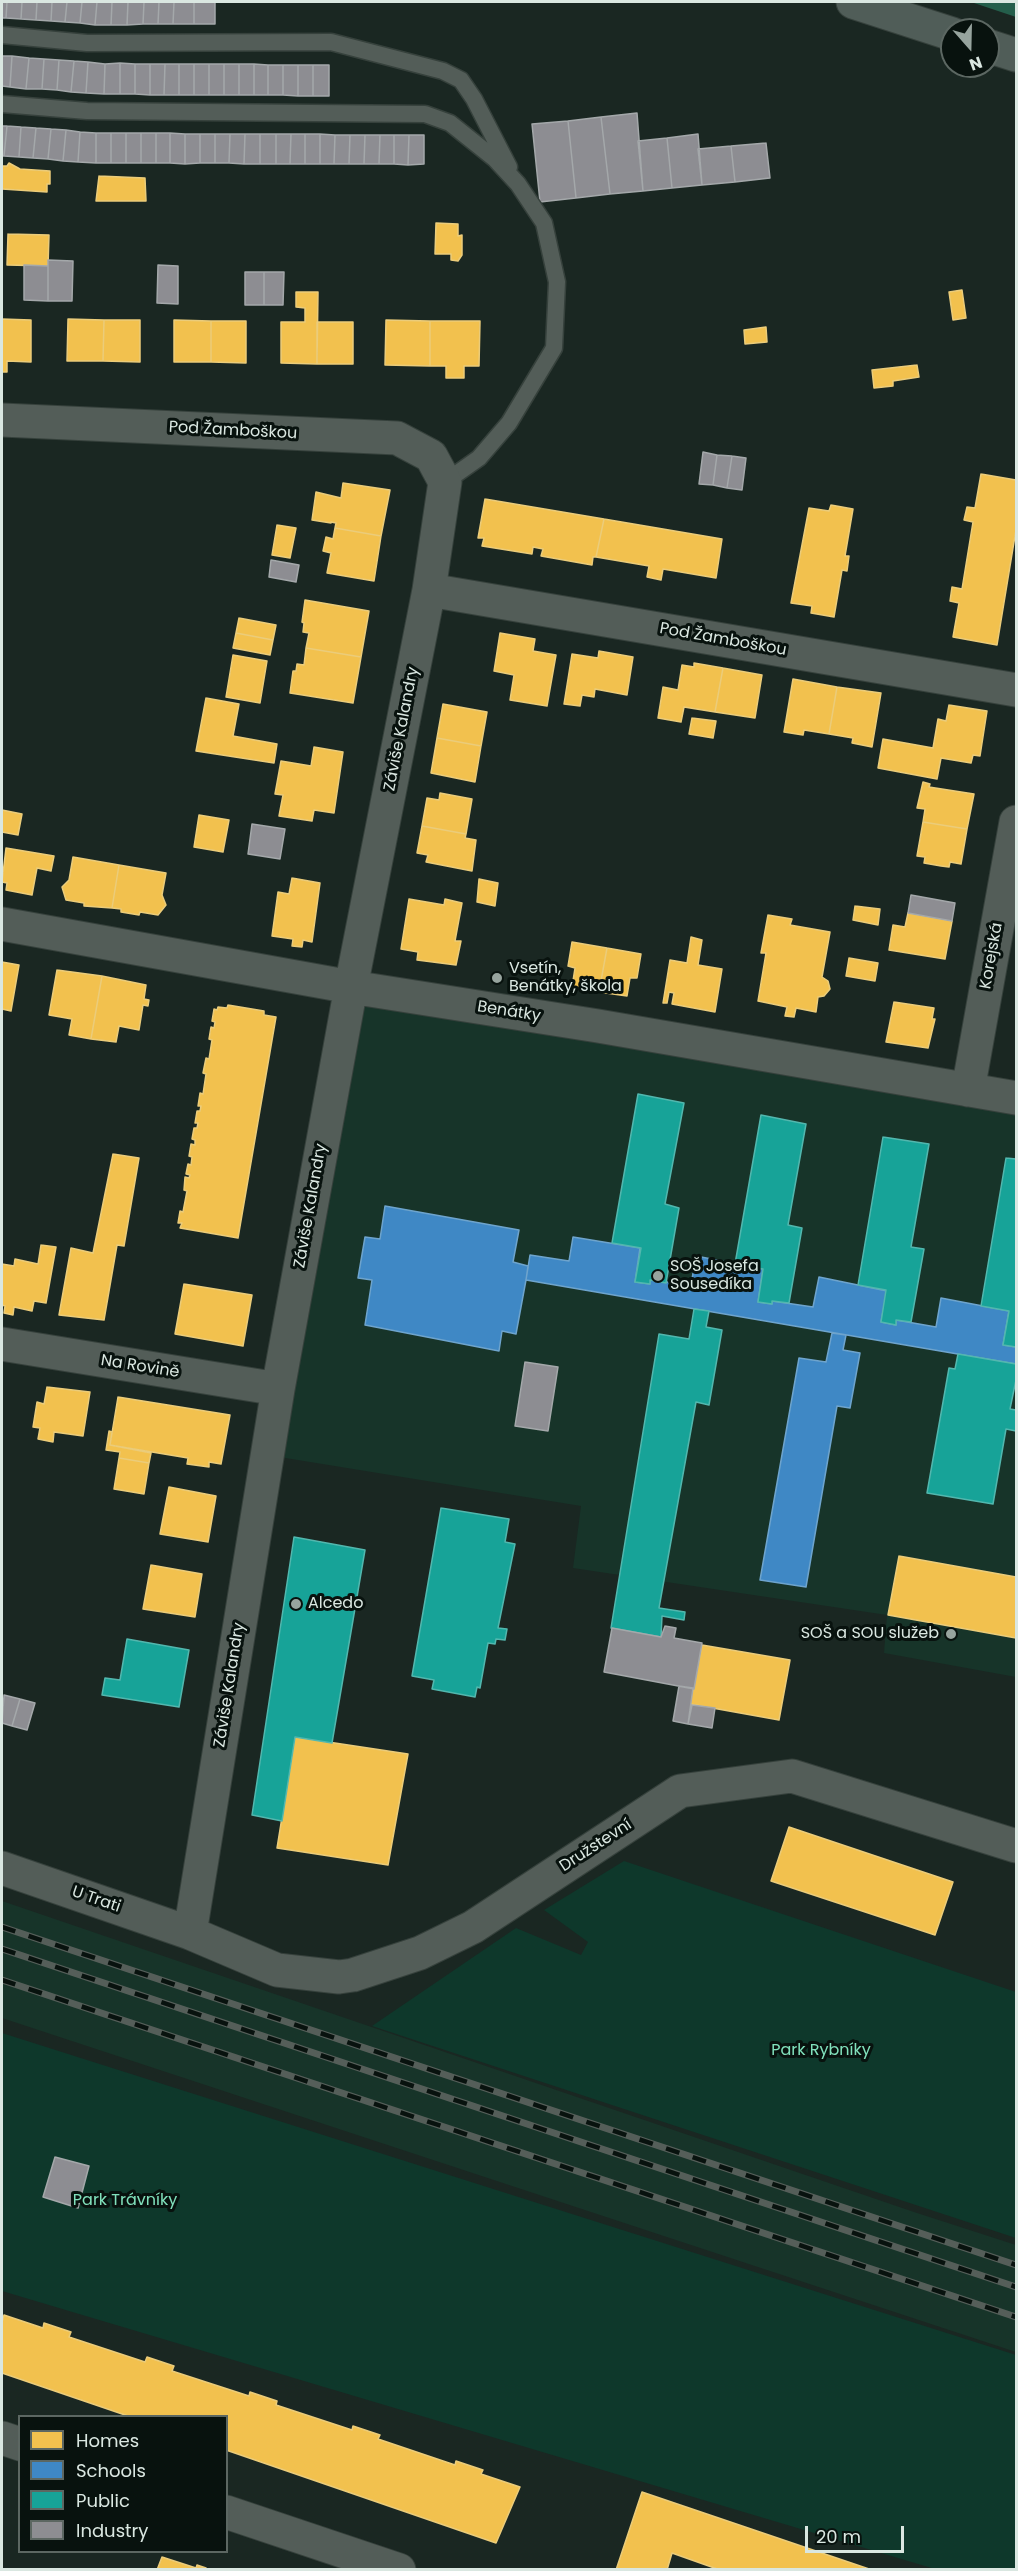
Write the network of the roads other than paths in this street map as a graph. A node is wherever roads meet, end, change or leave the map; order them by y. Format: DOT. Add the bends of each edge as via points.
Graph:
graph roads {
  1 [pos="853,2"];
  2 [pos="940,30"];
  3 [pos="2,34"];
  4 [pos="1000,50"];
  5 [pos="1017,55"];
  6 [pos="2,104"];
  7 [pos="519,184"];
  8 [pos="2,420"];
  9 [pos="445,482"];
  10 [pos="429,590"];
  11 [pos="1017,690"];
  12 [pos="1017,822"];
  13 [pos="2,924"];
  14 [pos="351,987"];
  15 [pos="968,1090"];
  16 [pos="1017,1098"];
  17 [pos="2,1344"];
  18 [pos="278,1389"];
  19 [pos="1017,1846"];
  20 [pos="2,1868"];
  21 [pos="190,1933"];
  22 [pos="2,2438"];
  23 [pos="18,2443"];
  24 [pos="228,2513"];
  25 [pos="399,2570"];
  1 -- 2 [label="main road"];
  3 -- 7 [label="lane" via="87,43 331,42 443,71 460,80 474,99"];
  4 -- 5 [label="main road"];
  6 -- 7 [label="lane" via="87,111 425,114 450,123"];
  7 -- 9 [label="lane" via="544,223 547,235 557,282 554,348 508,423 479,458"];
  8 -- 9 [label="street, Pod Žamboškou" via="397,438 431,456"];
  9 -- 10 [label="street, Záviše Kalandry"];
  10 -- 11 [label="street, Pod Žamboškou"];
  10 -- 14 [label="street, Záviše Kalandry"];
  12 -- 15 [label="street, Korejská"];
  13 -- 14 [label="street, Benátky"];
  14 -- 15 [label="street, Benátky"];
  14 -- 18 [label="street, Záviše Kalandry"];
  15 -- 16 [label="street, Benátky"];
  17 -- 18 [label="street, Na Rovině"];
  18 -- 21 [label="street, Záviše Kalandry"];
  19 -- 21 [label="street, Družstevní" via="792,1776 680,1791 473,1927 420,1953 353,1975 277,1970"];
  20 -- 21 [label="street, U Trati"];
  22 -- 23 [label="street"];
  24 -- 25 [label="street"];
}
